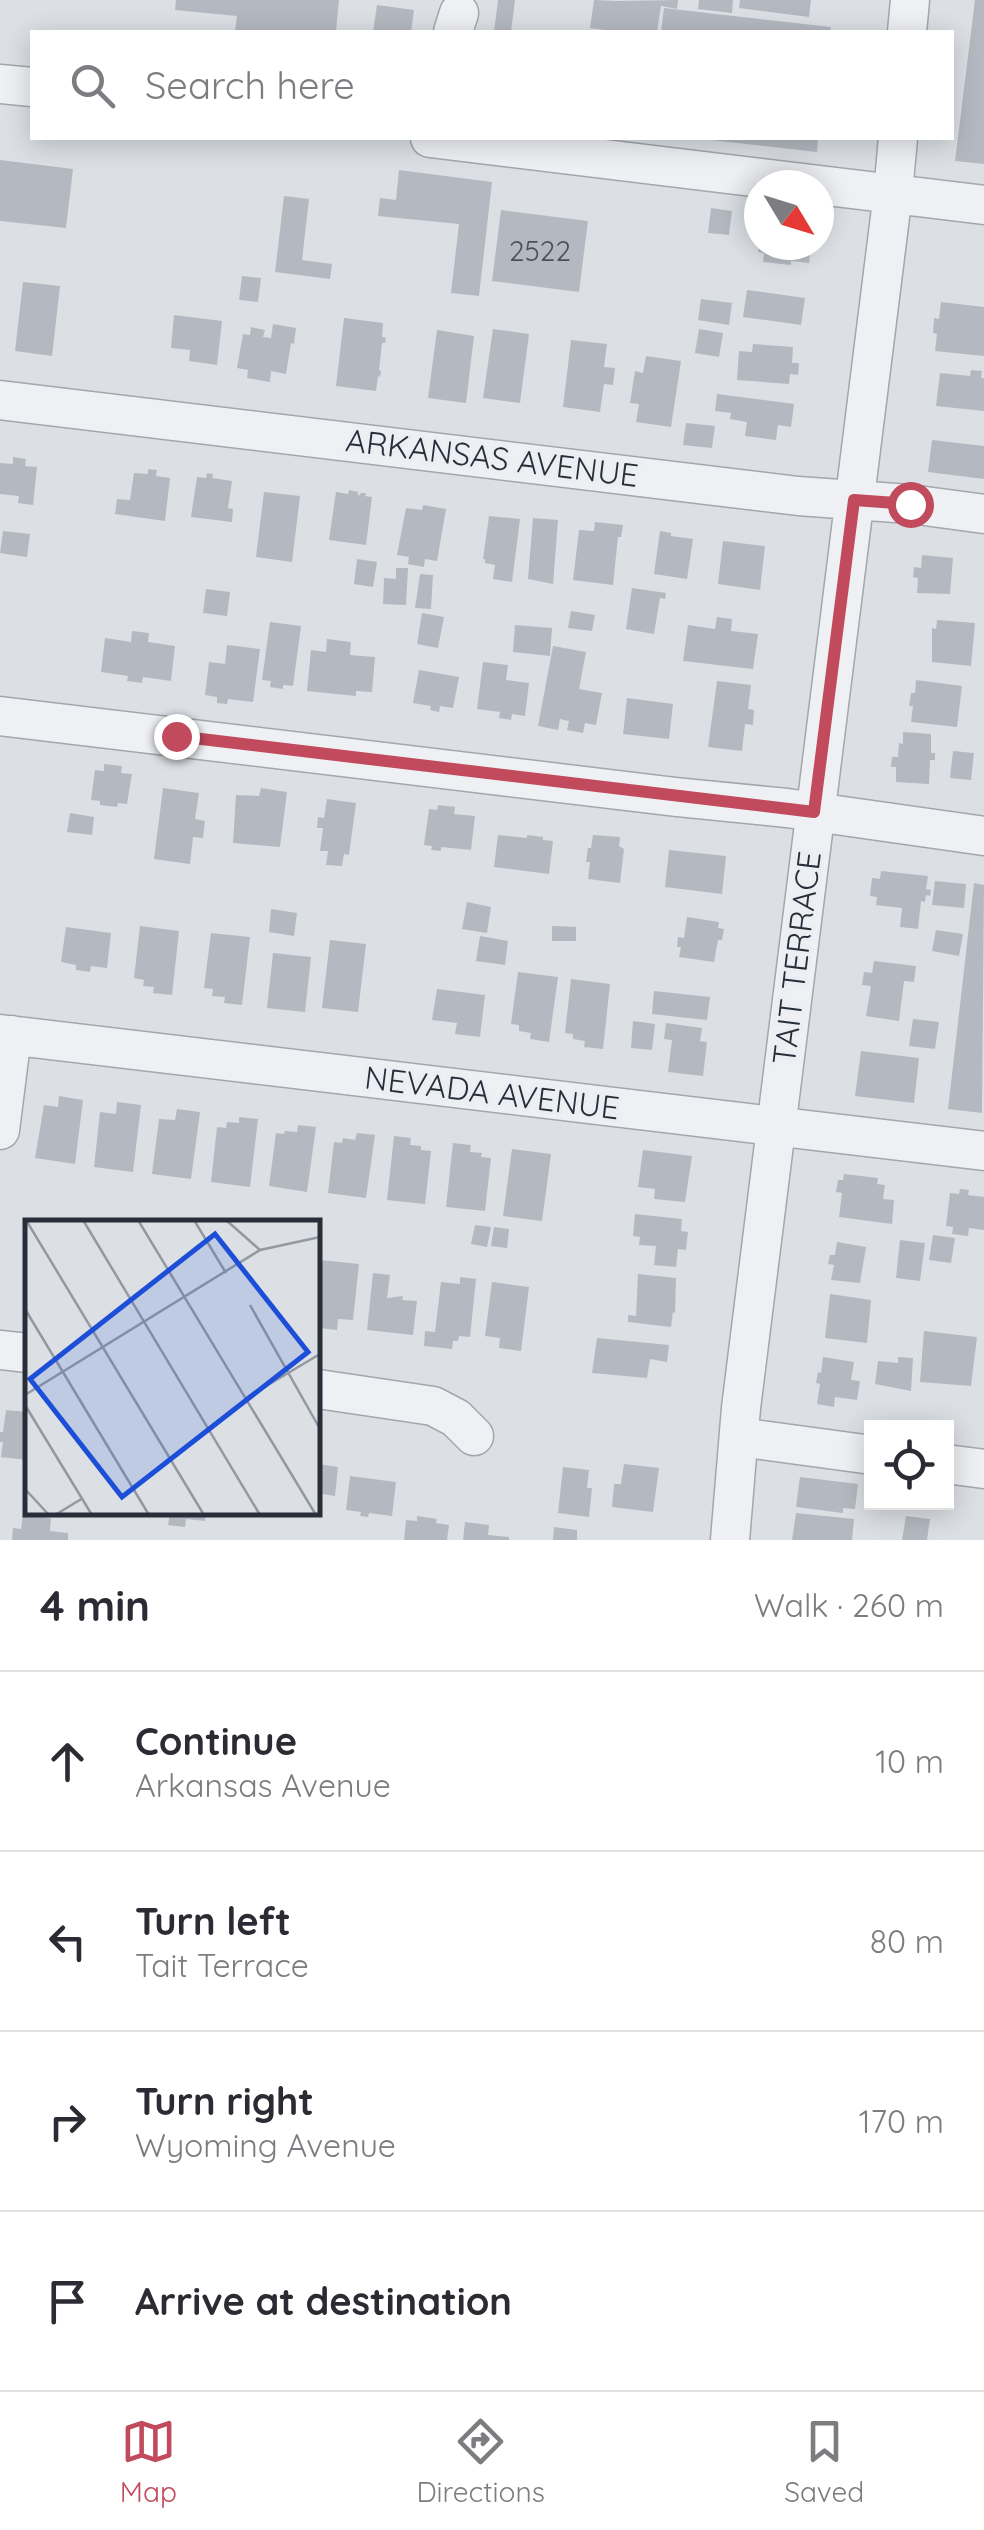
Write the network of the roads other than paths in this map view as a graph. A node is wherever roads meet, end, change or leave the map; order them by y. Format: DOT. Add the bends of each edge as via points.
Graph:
graph roads {
  1 [pos="910,0"];
  2 [pos="907,30"];
  3 [pos="0,84"];
  4 [pos="30,87"];
  5 [pos="447,140"];
  6 [pos="898,140"];
  7 [pos="893,193"];
  8 [pos="984,204"];
  9 [pos="0,400"];
  10 [pos="854,500"];
  11 [pos="984,514"];
  12 [pos="0,716"];
  13 [pos="814,812"];
  14 [pos="984,836"];
  15 [pos="6,1034"];
  16 [pos="777,1127"];
  17 [pos="0,1130"];
  18 [pos="984,1151"];
  19 [pos="0,1350"];
  20 [pos="25,1353"];
  21 [pos="320,1389"];
  22 [pos="474,1436"];
  23 [pos="739,1437"];
  24 [pos="864,1454"];
  25 [pos="954,1465"];
  26 [pos="984,1469"];
  27 [pos="730,1540"];
  1 -- 2 [label="street"];
  3 -- 4 [label="street"];
  5 -- 7 [label="street"];
  6 -- 7 [label="street, TAIT TERRACE"];
  7 -- 8 [label="street"];
  7 -- 10 [label="street, TAIT TERRACE"];
  9 -- 10 [label="street, ARKANSAS AVENUE"];
  10 -- 11 [label="street, ARKANSAS AVENUE"];
  10 -- 13 [label="street, TAIT TERRACE"];
  12 -- 13 [label="street"];
  13 -- 14 [label="street"];
  13 -- 16 [label="street, TAIT TERRACE"];
  15 -- 16 [label="street, NEVADA AVENUE"];
  15 -- 17 [label="street"];
  16 -- 18 [label="street, NEVADA AVENUE"];
  16 -- 23 [label="street, TAIT TERRACE"];
  19 -- 20 [label="street"];
  21 -- 22 [label="street" via="434,1406"];
  23 -- 24 [label="street"];
  23 -- 27 [label="street, TAIT TERRACE"];
  25 -- 26 [label="street"];
}
